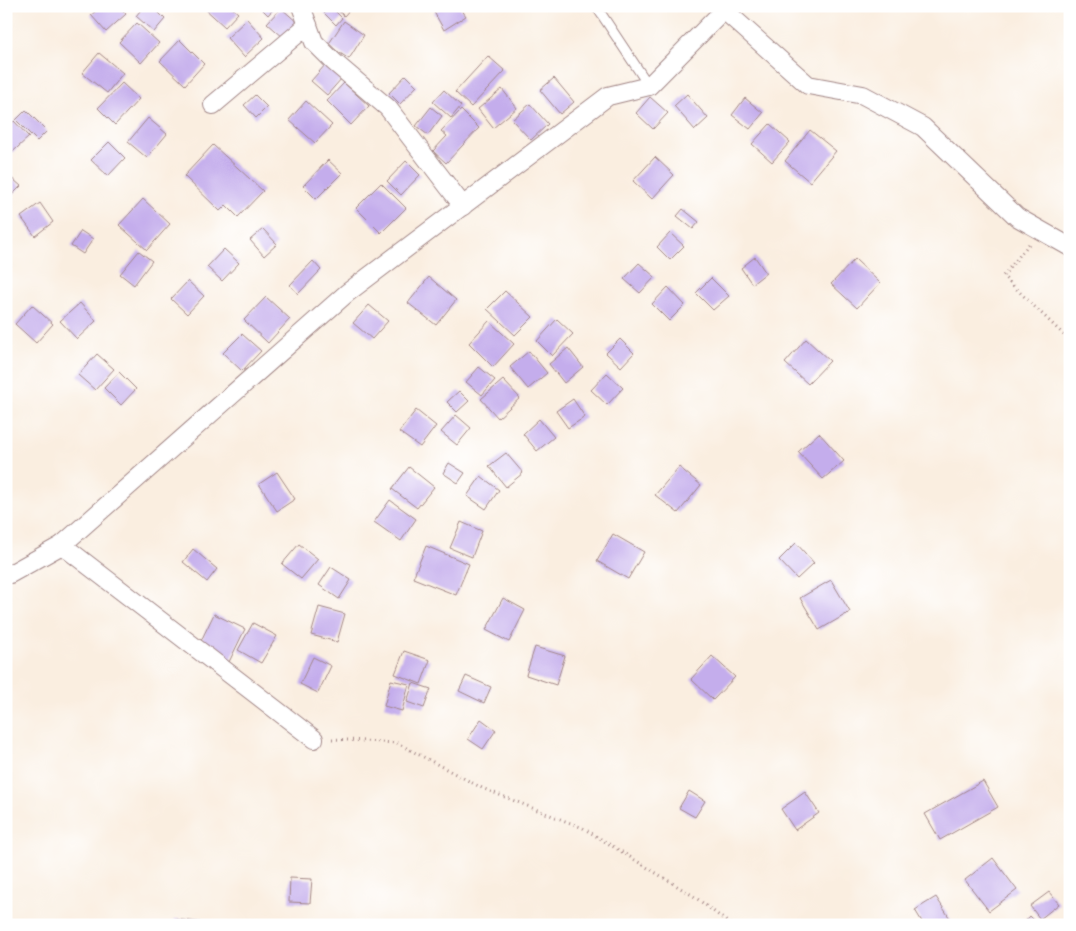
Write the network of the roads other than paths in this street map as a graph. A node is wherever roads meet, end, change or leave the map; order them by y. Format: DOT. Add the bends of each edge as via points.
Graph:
graph roads {
  1 [pos="301,6"];
  2 [pos="596,6"];
  3 [pos="726,8"];
  4 [pos="308,25"];
  5 [pos="649,86"];
  6 [pos="213,105"];
  7 [pos="463,206"];
  8 [pos="1070,247"];
  9 [pos="62,546"];
  10 [pos="6,572"];
  11 [pos="314,738"];
  1 -- 4 [label="street"];
  2 -- 5 [label="lane"];
  3 -- 5 [label="street"];
  3 -- 8 [label="street" via="808,85 863,95 923,127 1017,217"];
  4 -- 6 [label="street"];
  4 -- 7 [label="street" via="314,42 388,108"];
  5 -- 7 [label="street" via="608,96"];
  7 -- 9 [label="street" via="347,293"];
  9 -- 10 [label="street" via="10,574"];
  9 -- 11 [label="street"];
}
